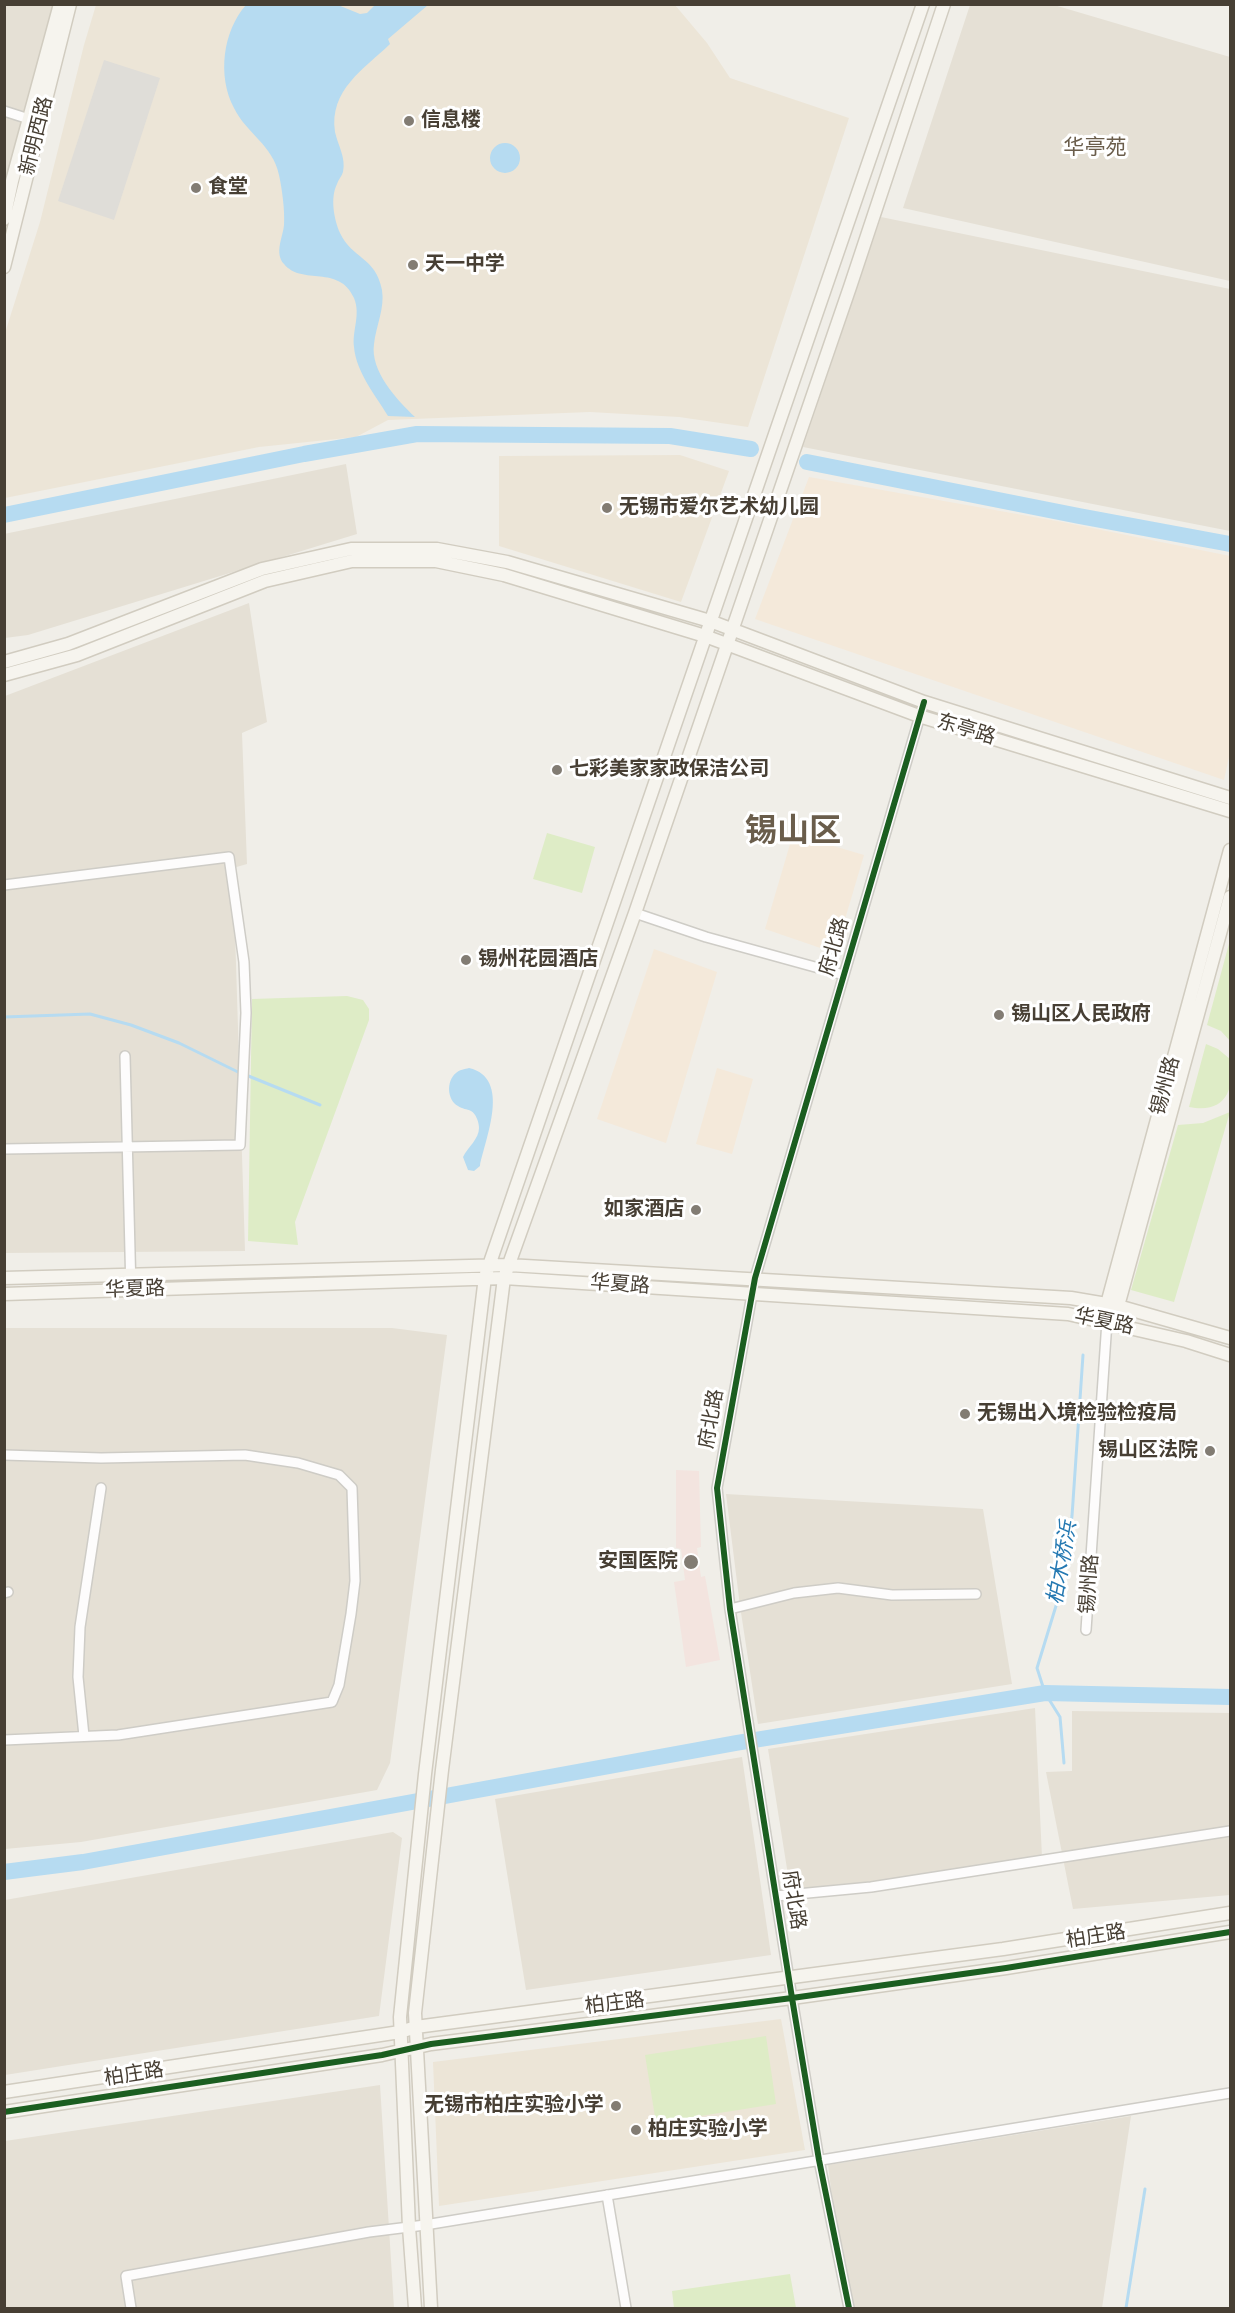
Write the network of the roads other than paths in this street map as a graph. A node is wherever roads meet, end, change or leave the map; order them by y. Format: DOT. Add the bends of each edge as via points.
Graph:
graph roads {
  1 [pos="60,4"];
  2 [pos="69,4"];
  3 [pos="922,4"];
  4 [pos="945,4"];
  5 [pos="4,111"];
  6 [pos="29,119"];
  7 [pos="4,219"];
  8 [pos="4,267"];
  9 [pos="710,621"];
  10 [pos="731,629"];
  11 [pos="705,636"];
  12 [pos="726,645"];
  13 [pos="4,662"];
  14 [pos="26,670"];
  15 [pos="4,675"];
  16 [pos="4,685"];
  17 [pos="924,702"];
  18 [pos="919,716"];
  19 [pos="1230,798"];
  20 [pos="1230,811"];
  21 [pos="1230,850"];
  22 [pos="4,885"];
  23 [pos="1230,897"];
  24 [pos="634,914"];
  25 [pos="844,975"];
  26 [pos="125,1056"];
  27 [pos="127,1147"];
  28 [pos="4,1149"];
  29 [pos="487,1271"];
  30 [pos="506,1272"];
  31 [pos="131,1275"];
  32 [pos="4,1278"];
  33 [pos="755,1278"];
  34 [pos="131,1291"];
  35 [pos="4,1294"];
  36 [pos="751,1294"];
  37 [pos="1113,1305"];
  38 [pos="1107,1322"];
  39 [pos="1230,1338"];
  40 [pos="1230,1355"];
  41 [pos="4,1455"];
  42 [pos="101,1488"];
  43 [pos="976,1594"];
  44 [pos="730,1609"];
  45 [pos="1086,1630"];
  46 [pos="84,1737"];
  47 [pos="4,1740"];
  48 [pos="1230,1831"];
  49 [pos="776,1896"];
  50 [pos="1230,1912"];
  51 [pos="1230,1932"];
  52 [pos="789,1979"];
  53 [pos="792,1998"];
  54 [pos="416,2027"];
  55 [pos="400,2032"];
  56 [pos="416,2048"];
  57 [pos="401,2052"];
  58 [pos="4,2092"];
  59 [pos="1230,2093"];
  60 [pos="4,2112"];
  61 [pos="819,2160"];
  62 [pos="607,2195"];
  63 [pos="425,2225"];
  64 [pos="409,2227"];
  65 [pos="131,2308"];
  66 [pos="415,2308"];
  67 [pos="431,2308"];
  68 [pos="626,2308"];
  69 [pos="849,2308"];
  1 -- 6 [label="main road, 新明西路"];
  2 -- 8 [label="main road, 新明西路"];
  3 -- 9 [label="main road"];
  4 -- 10 [label="main road"];
  5 -- 6 [label="street"];
  6 -- 7 [label="main road, 新明西路"];
  9 -- 10 [label="main road, 东亭路"];
  9 -- 11 [label="main road"];
  9 -- 13 [label="main road, 东亭路" via="507,562 437,549 351,549 261,569 68,644"];
  10 -- 12 [label="main road"];
  10 -- 17 [label="main road, 东亭路"];
  11 -- 12 [label="main road, 东亭路"];
  11 -- 14 [label="main road, 东亭路" via="504,574 436,561 352,561 265,581 77,655"];
  11 -- 29 [label="main road"];
  12 -- 18 [label="main road, 东亭路"];
  12 -- 24 [label="main road"];
  14 -- 15 [label="main road"];
  14 -- 16 [label="main road"];
  17 -- 18 [label="street, 府北路"];
  17 -- 19 [label="main road, 东亭路"];
  18 -- 20 [label="main road, 东亭路"];
  18 -- 25 [label="street, 府北路"];
  21 -- 37 [label="main road, 锡州路"];
  22 -- 27 [label="street" via="229,857 244,962 246,1013 240,1145"];
  23 -- 37 [label="main road, 锡州路"];
  24 -- 25 [label="street"];
  24 -- 30 [label="main road"];
  25 -- 33 [label="street, 府北路"];
  26 -- 27 [label="street"];
  27 -- 28 [label="street"];
  27 -- 31 [label="street"];
  29 -- 30 [label="main road, 华夏路"];
  29 -- 31 [label="main road, 华夏路"];
  29 -- 34 [label="main road, 华夏路"];
  29 -- 55 [label="main road" via="425,1774"];
  30 -- 33 [label="main road, 华夏路"];
  30 -- 36 [label="main road, 华夏路"];
  30 -- 54 [label="main road" via="442,1770"];
  31 -- 32 [label="main road, 华夏路"];
  31 -- 34 [label="street"];
  33 -- 36 [label="street, 府北路"];
  33 -- 37 [label="main road, 华夏路" via="1071,1298"];
  34 -- 35 [label="main road, 华夏路"];
  36 -- 38 [label="main road, 华夏路" via="1068,1314"];
  36 -- 44 [label="street, 府北路" via="717,1488"];
  37 -- 38 [label="main road, 锡州路"];
  37 -- 39 [label="main road, 华夏路"];
  38 -- 40 [label="main road, 华夏路"];
  38 -- 45 [label="street, 锡州路"];
  41 -- 46 [label="street" via="245,1455 298,1463 339,1475 352,1488 355,1581 339,1685 332,1702"];
  42 -- 46 [label="street" via="80,1627 78,1677"];
  43 -- 44 [label="street" via="892,1595 838,1588 794,1593"];
  44 -- 49 [label="street, 府北路"];
  46 -- 47 [label="street"];
  48 -- 49 [label="street" via="871,1887"];
  49 -- 52 [label="street, 府北路"];
  50 -- 52 [label="main road, 柏庄路"];
  51 -- 53 [label="main road, 柏庄路"];
  52 -- 53 [label="street, 府北路"];
  52 -- 54 [label="main road, 柏庄路"];
  53 -- 56 [label="main road, 柏庄路"];
  53 -- 61 [label="street, 府北路"];
  54 -- 55 [label="main road, 柏庄路"];
  54 -- 56 [label="main road"];
  55 -- 57 [label="main road"];
  55 -- 58 [label="main road, 柏庄路"];
  56 -- 57 [label="main road, 柏庄路"];
  56 -- 63 [label="main road"];
  57 -- 60 [label="main road, 柏庄路"];
  57 -- 64 [label="main road"];
  59 -- 61 [label="street"];
  61 -- 62 [label="street"];
  61 -- 69 [label="street, 府北路"];
  62 -- 63 [label="street"];
  62 -- 68 [label="street"];
  63 -- 64 [label="street"];
  63 -- 67 [label="main road"];
  64 -- 65 [label="street" via="126,2276"];
  64 -- 66 [label="main road"];
}
